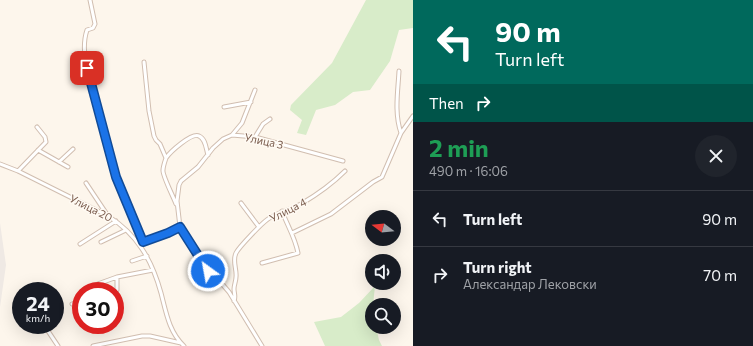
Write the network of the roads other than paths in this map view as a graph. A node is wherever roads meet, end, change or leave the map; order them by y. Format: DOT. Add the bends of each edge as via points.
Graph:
graph roads {
  1 [pos="90,0"];
  2 [pos="144,62"];
  3 [pos="399,71"];
  4 [pos="255,90"];
  5 [pos="251,102"];
  6 [pos="224,107"];
  7 [pos="413,116"];
  8 [pos="270,119"];
  9 [pos="37,127"];
  10 [pos="401,133"];
  11 [pos="232,135"];
  12 [pos="255,137"];
  13 [pos="73,149"];
  14 [pos="38,150"];
  15 [pos="208,155"];
  16 [pos="166,158"];
  17 [pos="343,161"];
  18 [pos="59,162"];
  19 [pos="0,164"];
  20 [pos="68,167"];
  21 [pos="345,171"];
  22 [pos="18,172"];
  23 [pos="86,183"];
  24 [pos="241,203"];
  25 [pos="177,208"];
  26 [pos="282,211"];
  27 [pos="108,216"];
  28 [pos="116,221"];
  29 [pos="180,227"];
  30 [pos="259,227"];
  31 [pos="126,230"];
  32 [pos="292,233"];
  33 [pos="101,242"];
  34 [pos="80,244"];
  35 [pos="142,244"];
  36 [pos="147,256"];
  37 [pos="132,261"];
  38 [pos="262,263"];
  39 [pos="153,270"];
  40 [pos="117,277"];
  41 [pos="103,282"];
  42 [pos="117,282"];
  43 [pos="234,301"];
  44 [pos="50,334"];
  45 [pos="181,343"];
  46 [pos="58,346"];
  47 [pos="93,346"];
  48 [pos="184,346"];
  49 [pos="262,346"];
  1 -- 35 [label="street" via="95,24 86,34 84,45 87,68 116,177"];
  2 -- 16 [label="street" via="154,136"];
  3 -- 10 [label="street" via="397,111"];
  4 -- 5 [label="street"];
  5 -- 6 [label="street"];
  5 -- 11 [label="street" via="242,122"];
  7 -- 10 [label="street"];
  8 -- 12 [label="street" via="262,124"];
  9 -- 14 [label="street" via="46,139"];
  10 -- 32 [label="street" via="382,177 331,214"];
  11 -- 12 [label="street, Улица 3"];
  11 -- 15 [label="street, Улица 3" via="223,139"];
  12 -- 17 [label="street, Улица 3"];
  13 -- 18 [label="street"];
  14 -- 18 [label="street"];
  14 -- 22 [label="street"];
  15 -- 16 [label="street" via="205,143 196,135"];
  15 -- 25 [label="street, Улица 3" via="180,183"];
  16 -- 25 [label="street" via="163,172"];
  18 -- 20 [label="street"];
  19 -- 22 [label="street, Улица 20"];
  21 -- 26 [label="street, Улица 4" via="315,196"];
  22 -- 27 [label="street, Улица 20"];
  23 -- 27 [label="street"];
  24 -- 30 [label="street"];
  25 -- 29 [label="street"];
  26 -- 30 [label="street, Улица 4"];
  26 -- 32 [label="street"];
  27 -- 28 [label="street, Улица 20"];
  28 -- 31 [label="street, Улица 20"];
  28 -- 34 [label="street"];
  29 -- 35 [label="street"];
  29 -- 43 [label="street" via="208,271 223,284"];
  30 -- 43 [label="street, Улица 4" via="235,254"];
  31 -- 33 [label="street"];
  31 -- 35 [label="street, Улица 20"];
  32 -- 38 [label="street" via="298,253"];
  35 -- 36 [label="street, Улица 20"];
  36 -- 37 [label="street"];
  36 -- 39 [label="street, Улица 20"];
  39 -- 40 [label="street"];
  39 -- 45 [label="street, Улица 20" via="170,326"];
  40 -- 41 [label="street"];
  40 -- 42 [label="street"];
  43 -- 49 [label="street"];
  44 -- 46 [label="street"];
  45 -- 47 [label="street" via="142,336"];
  45 -- 48 [label="street, Улица 20"];
}
